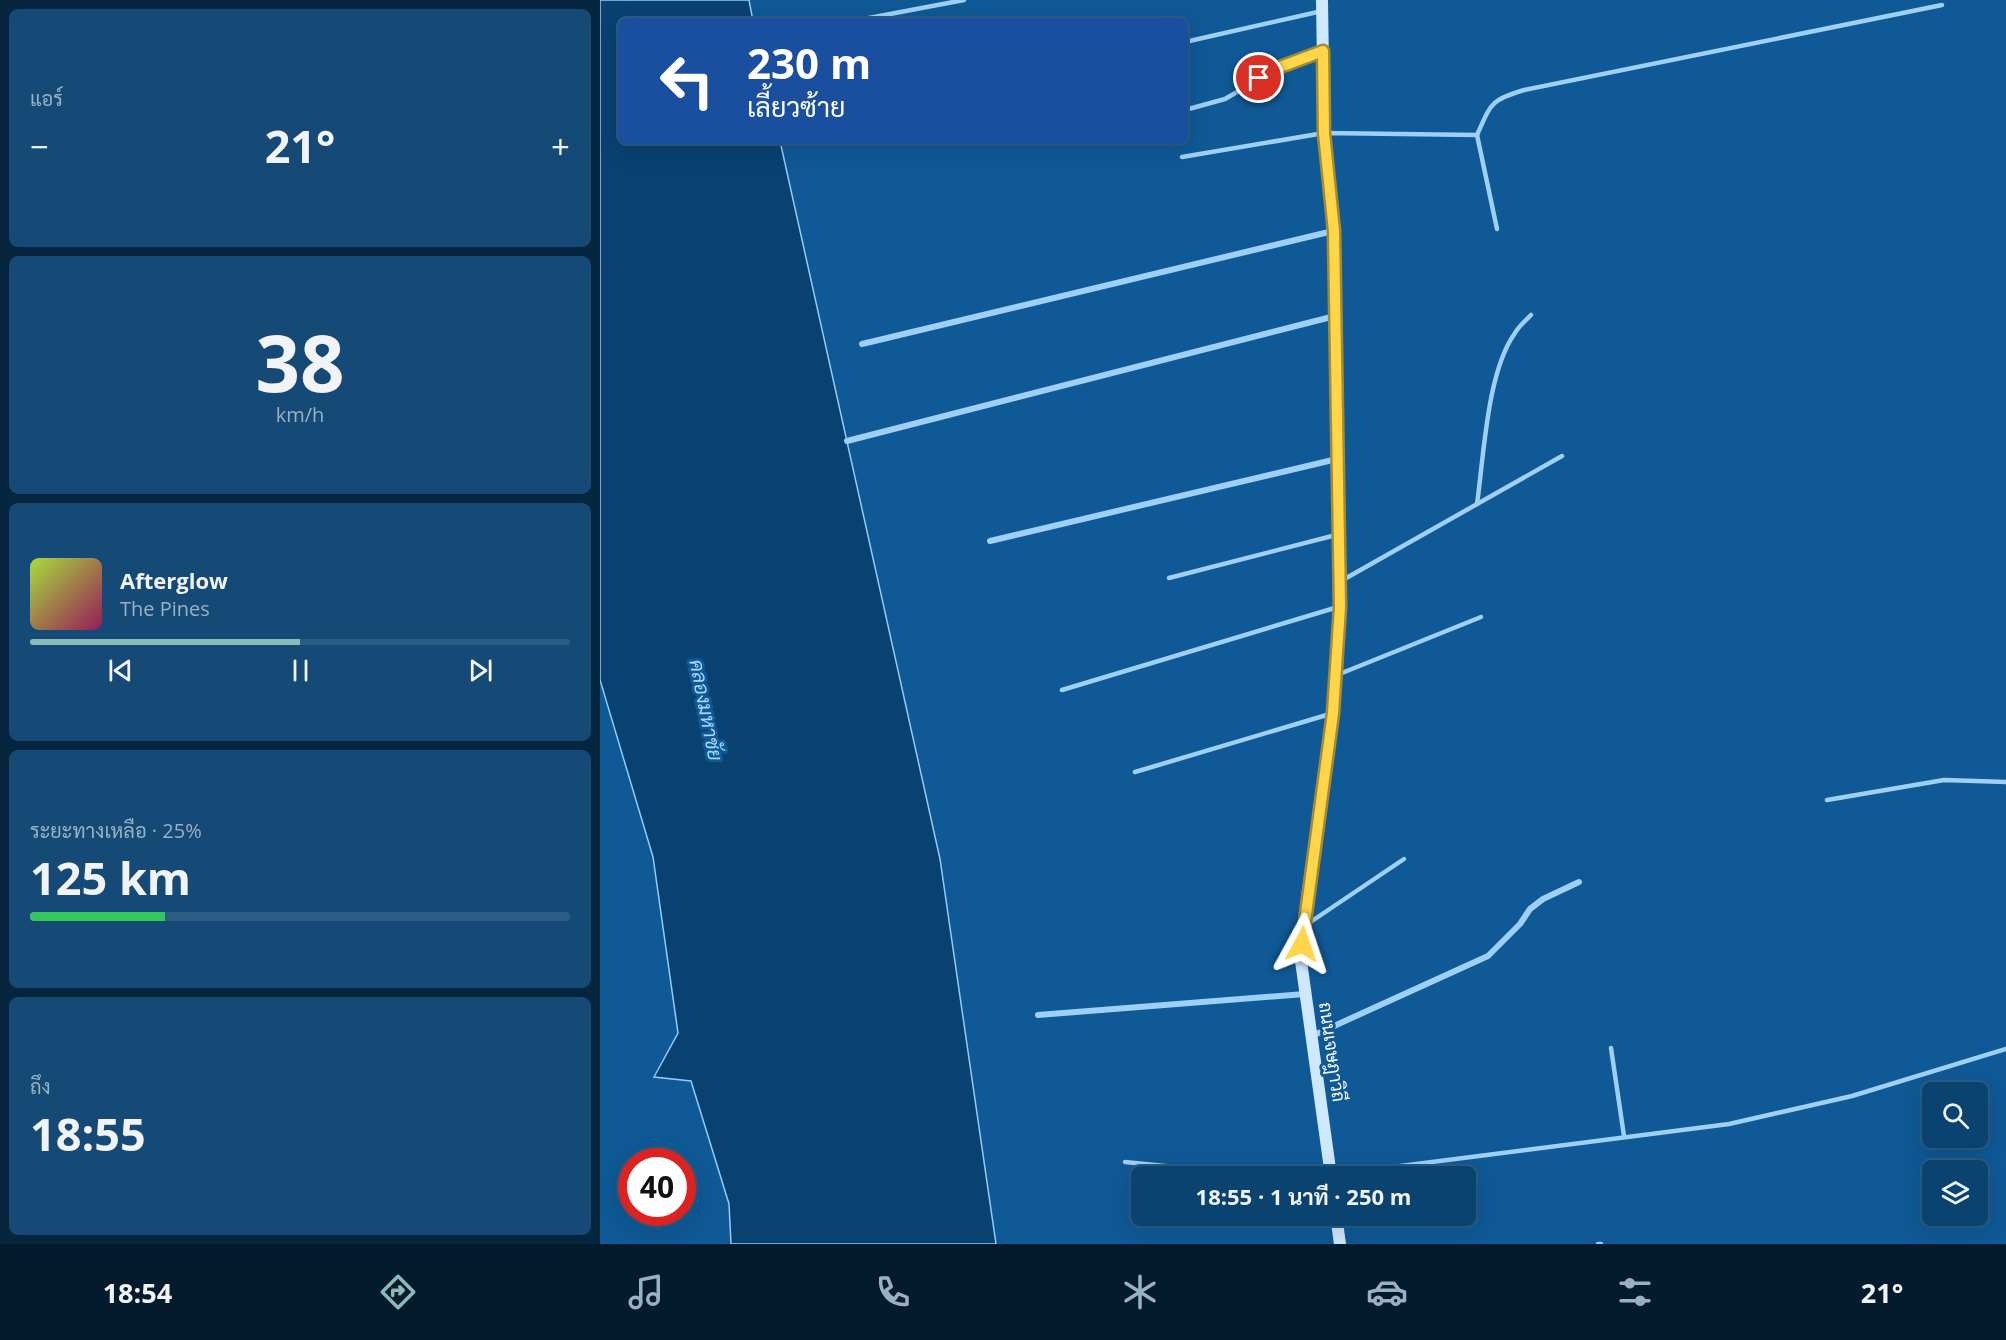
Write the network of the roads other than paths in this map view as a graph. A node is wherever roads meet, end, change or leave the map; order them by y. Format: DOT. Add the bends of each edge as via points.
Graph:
graph roads {
  1 [pos="964,0"];
  2 [pos="1942,5"];
  3 [pos="1322,6"];
  4 [pos="869,18"];
  5 [pos="1188,41"];
  6 [pos="1323,51"];
  7 [pos="1188,109"];
  8 [pos="1324,133"];
  9 [pos="1477,135"];
  10 [pos="1182,157"];
  11 [pos="1497,229"];
  12 [pos="1334,231"];
  13 [pos="1530,315"];
  14 [pos="1336,316"];
  15 [pos="862,344"];
  16 [pos="848,441"];
  17 [pos="1562,456"];
  18 [pos="1338,459"];
  19 [pos="1477,504"];
  20 [pos="1339,534"];
  21 [pos="990,541"];
  22 [pos="1169,578"];
  23 [pos="1339,582"];
  24 [pos="1340,607"];
  25 [pos="1481,617"];
  26 [pos="1336,675"];
  27 [pos="1062,690"];
  28 [pos="1333,713"];
  29 [pos="1135,771"];
  30 [pos="2006,782"];
  31 [pos="1827,800"];
  32 [pos="1404,859"];
  33 [pos="1579,882"];
  34 [pos="1303,927"];
  35 [pos="1305,994"];
  36 [pos="1038,1015"];
  37 [pos="1311,1036"];
  38 [pos="1611,1048"];
  39 [pos="2006,1049"];
  40 [pos="1624,1136"];
  41 [pos="1125,1162"];
  42 [pos="1164,1166"];
  43 [pos="1327,1166"];
  44 [pos="1402,1166"];
  45 [pos="1338,1226"];
  46 [pos="1340,1244"];
  1 -- 4 [label="lane"];
  2 -- 9 [label="lane" via="1524,90 1490,105"];
  3 -- 5 [label="lane"];
  3 -- 6 [label="street, ถนนเจษฎาวิถี"];
  6 -- 7 [label="lane" via="1280,67 1225,99"];
  6 -- 8 [label="street, ถนนเจษฎาวิถี"];
  8 -- 9 [label="lane"];
  8 -- 10 [label="lane"];
  8 -- 12 [label="street, ถนนเจษฎาวิถี"];
  9 -- 11 [label="lane"];
  12 -- 14 [label="street, ถนนเจษฎาวิถี"];
  12 -- 15 [label="street"];
  13 -- 19 [label="lane" via="1503,354 1494,382"];
  14 -- 16 [label="street"];
  14 -- 18 [label="street, ถนนเจษฎาวิถี"];
  17 -- 19 [label="lane"];
  18 -- 20 [label="street, ถนนเจษฎาวิถี"];
  18 -- 21 [label="street"];
  19 -- 23 [label="lane"];
  20 -- 22 [label="lane"];
  20 -- 23 [label="street, ถนนเจษฎาวิถี"];
  23 -- 24 [label="street, ถนนเจษฎาวิถี"];
  24 -- 26 [label="street, ถนนเจษฎาวิถี"];
  24 -- 27 [label="lane"];
  25 -- 26 [label="lane"];
  26 -- 28 [label="street, ถนนเจษฎาวิถี"];
  28 -- 29 [label="lane"];
  28 -- 34 [label="street, ถนนเจษฎาวิถี"];
  30 -- 31 [label="lane" via="1944,780"];
  32 -- 34 [label="lane"];
  33 -- 37 [label="street" via="1530,909 1488,956"];
  34 -- 35 [label="street, ถนนเจษฎาวิถี" via="1301,961"];
  35 -- 36 [label="street"];
  35 -- 37 [label="street, ถนนเจษฎาวิถี"];
  37 -- 43 [label="street, ถนนเจษฎาวิถี"];
  38 -- 40 [label="lane"];
  39 -- 40 [label="lane" via="1852,1096 1729,1124"];
  40 -- 44 [label="lane"];
  41 -- 42 [label="lane"];
  45 -- 46 [label="street"];
}
